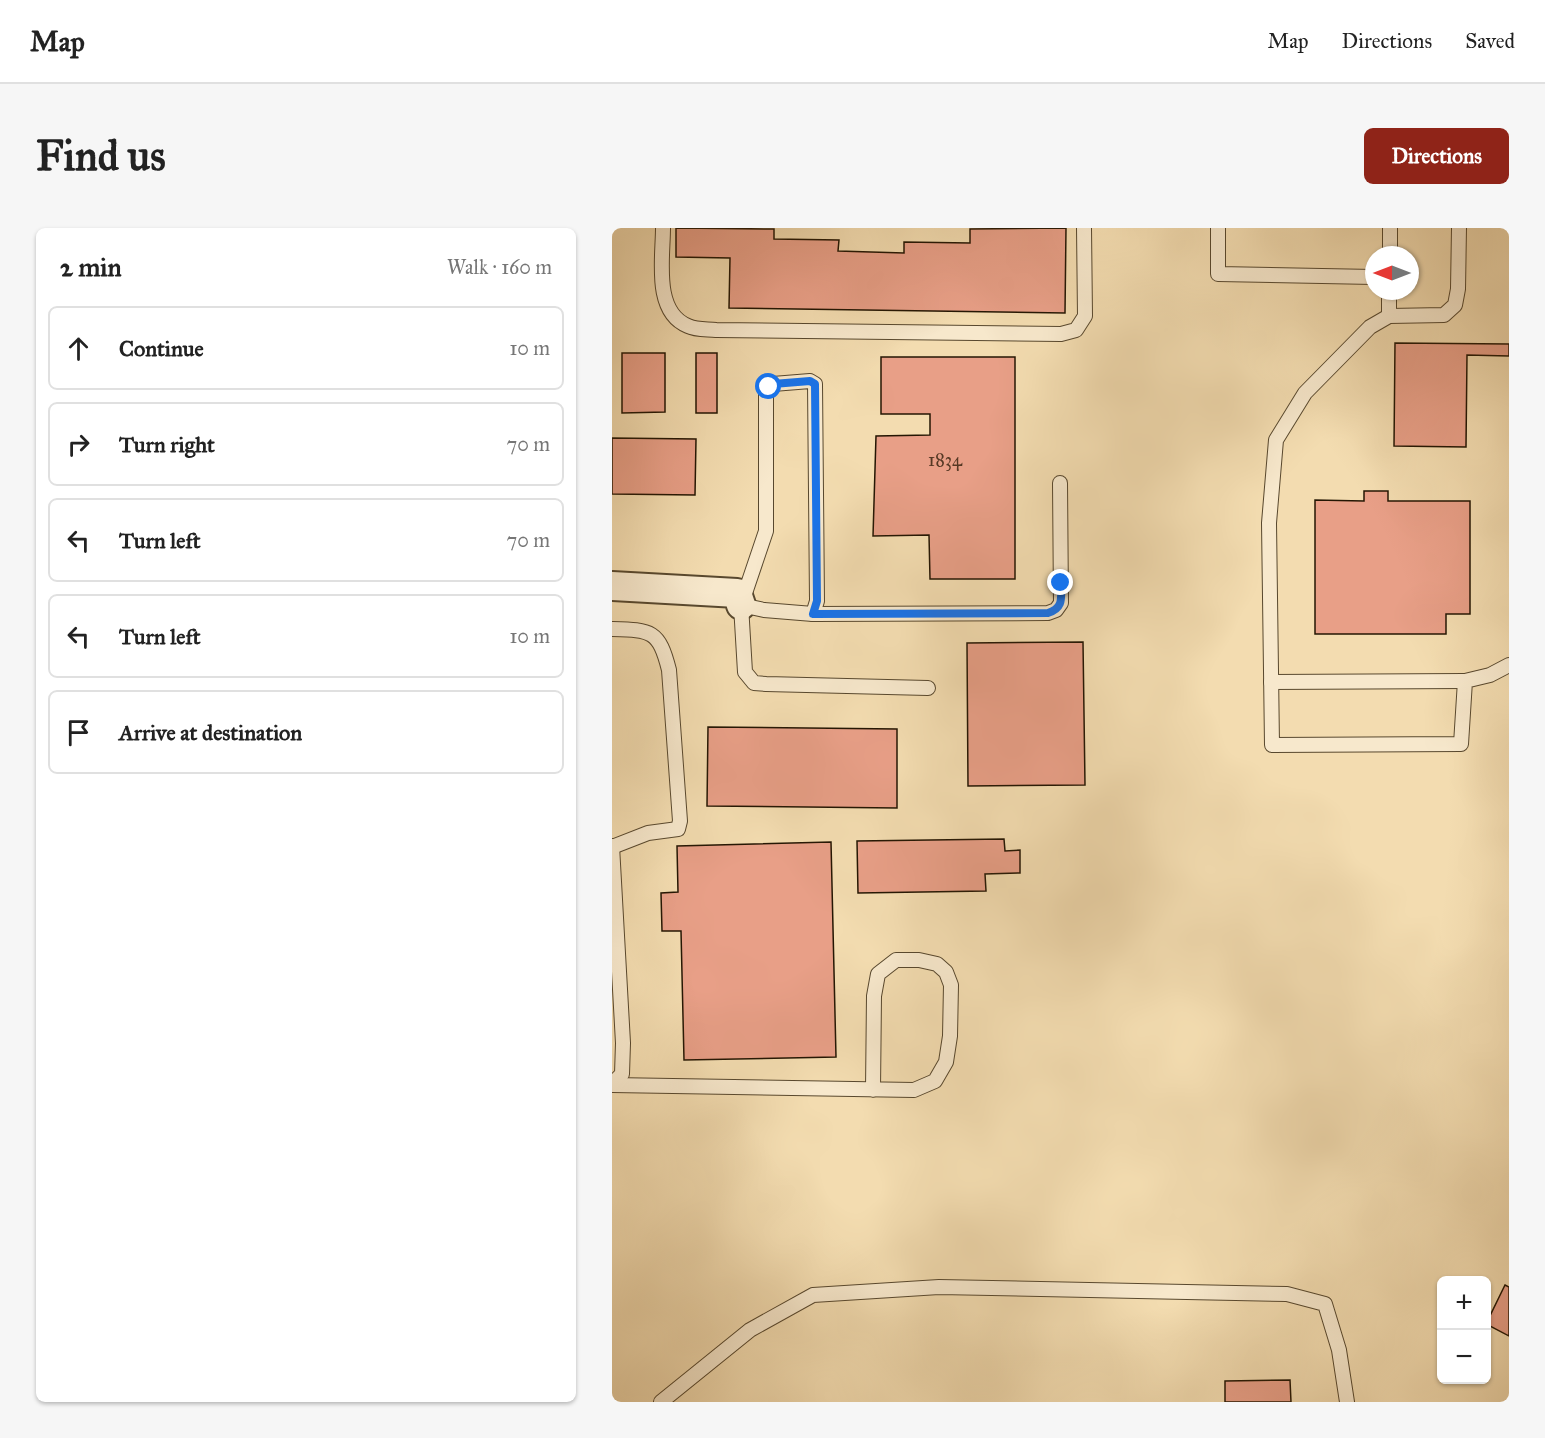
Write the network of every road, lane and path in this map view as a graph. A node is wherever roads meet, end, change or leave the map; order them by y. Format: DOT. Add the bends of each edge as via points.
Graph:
graph roads {
  1 [pos="663,228"];
  2 [pos="1084,228"];
  3 [pos="1218,228"];
  4 [pos="1390,228"];
  5 [pos="1459,228"];
  6 [pos="1390,246"];
  7 [pos="1365,277"];
  8 [pos="1389,300"];
  9 [pos="1389,316"];
  10 [pos="1060,483"];
  11 [pos="612,586"];
  12 [pos="741,605"];
  13 [pos="813,614"];
  14 [pos="612,629"];
  15 [pos="1509,665"];
  16 [pos="1465,681"];
  17 [pos="1271,682"];
  18 [pos="928,688"];
  19 [pos="612,847"];
  20 [pos="612,1085"];
  21 [pos="873,1090"];
  22 [pos="661,1402"];
  23 [pos="1347,1402"];
  1 -- 2 [label="lane" via="663,289 667,305 677,320 689,327 1050,334 1076,330 1085,316"];
  3 -- 7 [label="lane" via="1218,274"];
  4 -- 6 [label="lane"];
  5 -- 9 [label="lane" via="1455,305 1444,315"];
  8 -- 9 [label="lane"];
  9 -- 17 [label="lane" via="1370,327 1305,393 1276,440 1269,523"];
  10 -- 13 [label="lane" via="1062,603 1056,610"];
  11 -- 12 [label="street" via="737,593"];
  12 -- 13 [label="lane"];
  12 -- 13 [label="lane" via="766,531 766,393 773,384 810,381 815,384 817,601"];
  12 -- 18 [label="lane" via="745,672 754,683"];
  14 -- 19 [label="lane" via="644,630 654,634 663,646 669,670 680,820 678,829 648,833"];
  15 -- 16 [label="lane"];
  16 -- 17 [label="lane"];
  16 -- 17 [label="lane" via="1461,744 1284,745 1272,745"];
  19 -- 20 [label="lane" via="623,1043 622,1074"];
  20 -- 21 [label="lane"];
  21 -- 21 [label="lane" via="914,1090 935,1080 946,1062 951,985 946,972 937,964 896,960 878,974 874,996"];
  22 -- 23 [label="lane" via="750,1330 813,1295 939,1287 1287,1294 1325,1304 1339,1350"];
}
